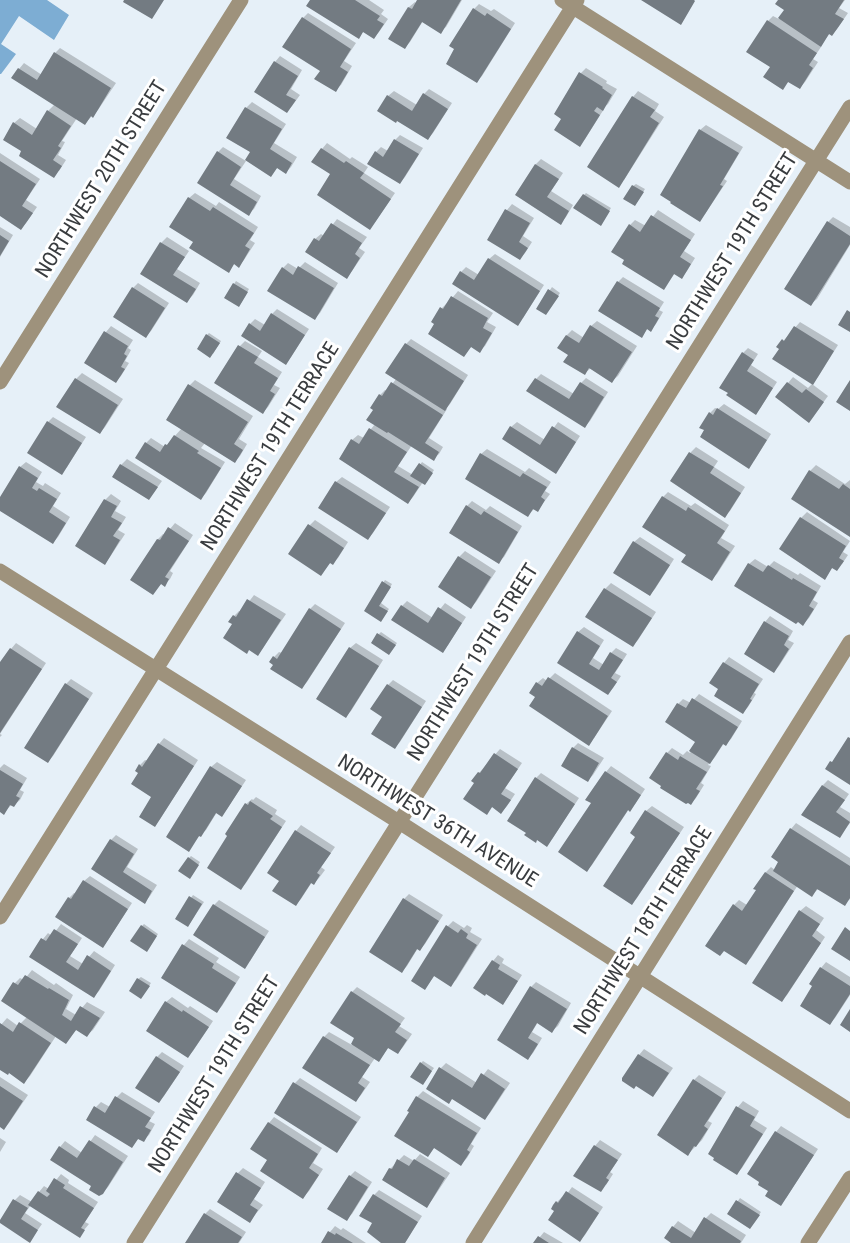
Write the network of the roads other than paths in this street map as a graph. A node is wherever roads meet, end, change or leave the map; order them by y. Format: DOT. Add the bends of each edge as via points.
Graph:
graph roads {
  1 [pos="240,0"];
  2 [pos="570,2"];
  3 [pos="850,107"];
  4 [pos="816,160"];
  5 [pos="850,182"];
  6 [pos="0,382"];
  7 [pos="0,571"];
  8 [pos="850,642"];
  9 [pos="156,669"];
  10 [pos="399,822"];
  11 [pos="0,917"];
  12 [pos="639,977"];
  13 [pos="850,1111"];
  14 [pos="850,1178"];
  15 [pos="135,1243"];
  16 [pos="473,1243"];
  17 [pos="808,1243"];
  1 -- 6 [label="street, NORTHWEST 20TH STREET"];
  2 -- 4 [label="street"];
  2 -- 9 [label="street, NORTHWEST 19TH TERRACE"];
  3 -- 4 [label="street, NORTHWEST 19TH STREET"];
  4 -- 5 [label="street"];
  4 -- 10 [label="street, NORTHWEST 19TH STREET"];
  7 -- 9 [label="street, NORTHWEST 36TH AVENUE"];
  8 -- 12 [label="street, NORTHWEST 18TH TERRACE"];
  9 -- 10 [label="street, NORTHWEST 36TH AVENUE"];
  9 -- 11 [label="street, NORTHWEST 19TH TERRACE"];
  10 -- 12 [label="street, NORTHWEST 36TH AVENUE"];
  10 -- 15 [label="street, NORTHWEST 19TH STREET"];
  12 -- 13 [label="street, NORTHWEST 36TH AVENUE"];
  12 -- 16 [label="street, NORTHWEST 18TH TERRACE"];
  14 -- 17 [label="street"];
}
